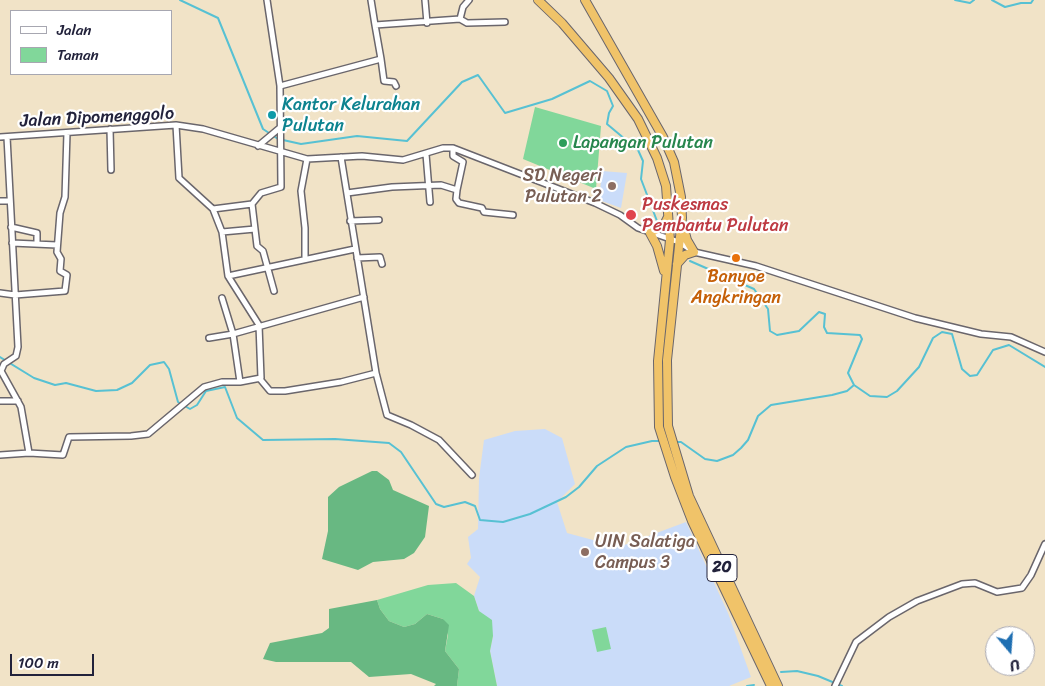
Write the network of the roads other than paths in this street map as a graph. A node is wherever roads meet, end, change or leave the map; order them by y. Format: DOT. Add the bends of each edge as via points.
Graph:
graph roads {
  1 [pos="267,0"];
  2 [pos="371,0"];
  3 [pos="425,0"];
  4 [pos="468,0"];
  5 [pos="538,0"];
  6 [pos="586,0"];
  7 [pos="460,19"];
  8 [pos="505,22"];
  9 [pos="427,23"];
  10 [pos="375,25"];
  11 [pos="381,59"];
  12 [pos="280,86"];
  13 [pos="396,86"];
  14 [pos="176,125"];
  15 [pos="282,126"];
  16 [pos="110,129"];
  17 [pos="67,133"];
  18 [pos="7,136"];
  19 [pos="0,137"];
  20 [pos="258,146"];
  21 [pos="453,148"];
  22 [pos="282,152"];
  23 [pos="426,154"];
  24 [pos="341,157"];
  25 [pos="307,159"];
  26 [pos="111,170"];
  27 [pos="429,186"];
  28 [pos="456,190"];
  29 [pos="347,193"];
  30 [pos="0,201"];
  31 [pos="10,201"];
  32 [pos="430,202"];
  33 [pos="252,204"];
  34 [pos="213,209"];
  35 [pos="669,215"];
  36 [pos="513,216"];
  37 [pos="682,218"];
  38 [pos="379,220"];
  39 [pos="350,222"];
  40 [pos="11,227"];
  41 [pos="255,229"];
  42 [pos="222,232"];
  43 [pos="650,233"];
  44 [pos="670,240"];
  45 [pos="679,242"];
  46 [pos="12,243"];
  47 [pos="37,243"];
  48 [pos="57,245"];
  49 [pos="355,248"];
  50 [pos="694,252"];
  51 [pos="305,258"];
  52 [pos="357,258"];
  53 [pos="382,264"];
  54 [pos="677,265"];
  55 [pos="266,266"];
  56 [pos="228,276"];
  57 [pos="666,278"];
  58 [pos="274,291"];
  59 [pos="0,294"];
  60 [pos="15,295"];
  61 [pos="364,297"];
  62 [pos="222,298"];
  63 [pos="258,325"];
  64 [pos="233,334"];
  65 [pos="209,338"];
  66 [pos="1045,352"];
  67 [pos="376,373"];
  68 [pos="260,379"];
  69 [pos="240,382"];
  70 [pos="666,396"];
  71 [pos="657,398"];
  72 [pos="0,401"];
  73 [pos="18,401"];
  74 [pos="669,447"];
  75 [pos="29,453"];
  76 [pos="0,455"];
  77 [pos="472,475"];
  78 [pos="1045,544"];
  79 [pos="771,686"];
  80 [pos="778,686"];
  81 [pos="835,686"];
  1 -- 12 [label="street"];
  2 -- 10 [label="street"];
  3 -- 9 [label="street"];
  4 -- 7 [label="street"];
  5 -- 35 [label="highway, 20" via="609,78 638,119 663,174"];
  6 -- 37 [label="highway, 20" via="664,137 676,168"];
  7 -- 8 [label="street" via="467,23"];
  7 -- 9 [label="street"];
  9 -- 10 [label="street"];
  10 -- 11 [label="street"];
  11 -- 12 [label="street"];
  11 -- 13 [label="street" via="384,81 394,82"];
  12 -- 15 [label="street"];
  14 -- 16 [label="street, Jalan Dipomenggolo"];
  14 -- 20 [label="street, Jalan Dipomenggolo" via="203,129"];
  14 -- 34 [label="street" via="180,178"];
  15 -- 20 [label="street"];
  15 -- 22 [label="street"];
  16 -- 17 [label="street, Jalan Dipomenggolo"];
  16 -- 26 [label="street"];
  17 -- 18 [label="street, Jalan Dipomenggolo"];
  17 -- 48 [label="street" via="65,197"];
  18 -- 19 [label="street, Jalan Dipomenggolo"];
  18 -- 31 [label="street"];
  20 -- 22 [label="street, Jalan Dipomenggolo"];
  21 -- 23 [label="street, Jalan Dipomenggolo"];
  21 -- 28 [label="street" via="453,156 463,162"];
  21 -- 43 [label="street" via="595,203"];
  22 -- 25 [label="street, Jalan Dipomenggolo"];
  22 -- 33 [label="street" via="282,187 261,193"];
  23 -- 24 [label="street, Jalan Dipomenggolo" via="403,160"];
  23 -- 27 [label="street"];
  24 -- 25 [label="street, Jalan Dipomenggolo"];
  24 -- 29 [label="street"];
  25 -- 51 [label="street" via="301,191"];
  27 -- 28 [label="street" via="441,185"];
  27 -- 29 [label="street"];
  27 -- 32 [label="street"];
  28 -- 36 [label="street" via="459,203 482,208 484,212"];
  29 -- 39 [label="street"];
  30 -- 31 [label="street"];
  31 -- 40 [label="street"];
  33 -- 34 [label="street"];
  33 -- 41 [label="street"];
  34 -- 42 [label="street"];
  35 -- 43 [label="highway" via="664,225"];
  35 -- 44 [label="highway, 20"];
  37 -- 45 [label="highway, 20"];
  37 -- 50 [label="highway" via="687,240"];
  38 -- 39 [label="street"];
  39 -- 49 [label="street"];
  40 -- 46 [label="street"];
  40 -- 47 [label="street" via="36,233"];
  41 -- 42 [label="street"];
  41 -- 55 [label="street" via="257,246 263,251"];
  42 -- 56 [label="street"];
  43 -- 44 [label="street"];
  43 -- 57 [label="highway" via="662,258"];
  44 -- 45 [label="street"];
  44 -- 57 [label="highway, 20"];
  45 -- 50 [label="street"];
  45 -- 54 [label="highway, 20"];
  46 -- 47 [label="street"];
  46 -- 60 [label="street"];
  47 -- 48 [label="street"];
  48 -- 60 [label="street" via="60,270 68,275 65,292"];
  49 -- 51 [label="street"];
  49 -- 52 [label="street"];
  50 -- 54 [label="highway"];
  50 -- 66 [label="street" via="756,266 915,318 981,334 1011,337"];
  51 -- 55 [label="street"];
  52 -- 53 [label="street" via="380,257"];
  52 -- 61 [label="street"];
  54 -- 70 [label="highway, 20"];
  55 -- 56 [label="street"];
  55 -- 58 [label="street"];
  56 -- 63 [label="street"];
  57 -- 71 [label="highway, 20"];
  59 -- 60 [label="street"];
  60 -- 73 [label="street" via="18,352 4,364 2,374"];
  61 -- 63 [label="street"];
  61 -- 67 [label="street"];
  62 -- 64 [label="street"];
  63 -- 64 [label="street"];
  63 -- 68 [label="street"];
  64 -- 65 [label="street"];
  64 -- 69 [label="street"];
  67 -- 68 [label="street" via="285,391 270,391"];
  67 -- 77 [label="street" via="387,415 439,440"];
  68 -- 69 [label="street"];
  69 -- 75 [label="street" via="204,387 148,434 69,437 63,455"];
  70 -- 71 [label="highway"];
  70 -- 74 [label="highway, 20"];
  71 -- 74 [label="highway, 20" via="659,427"];
  72 -- 73 [label="street"];
  73 -- 75 [label="street"];
  74 -- 79 [label="highway, 20" via="692,521"];
  74 -- 80 [label="highway, 20" via="700,522"];
  75 -- 76 [label="street"];
  78 -- 81 [label="street" via="1022,588 997,592 968,583 917,601 859,639"];
}
